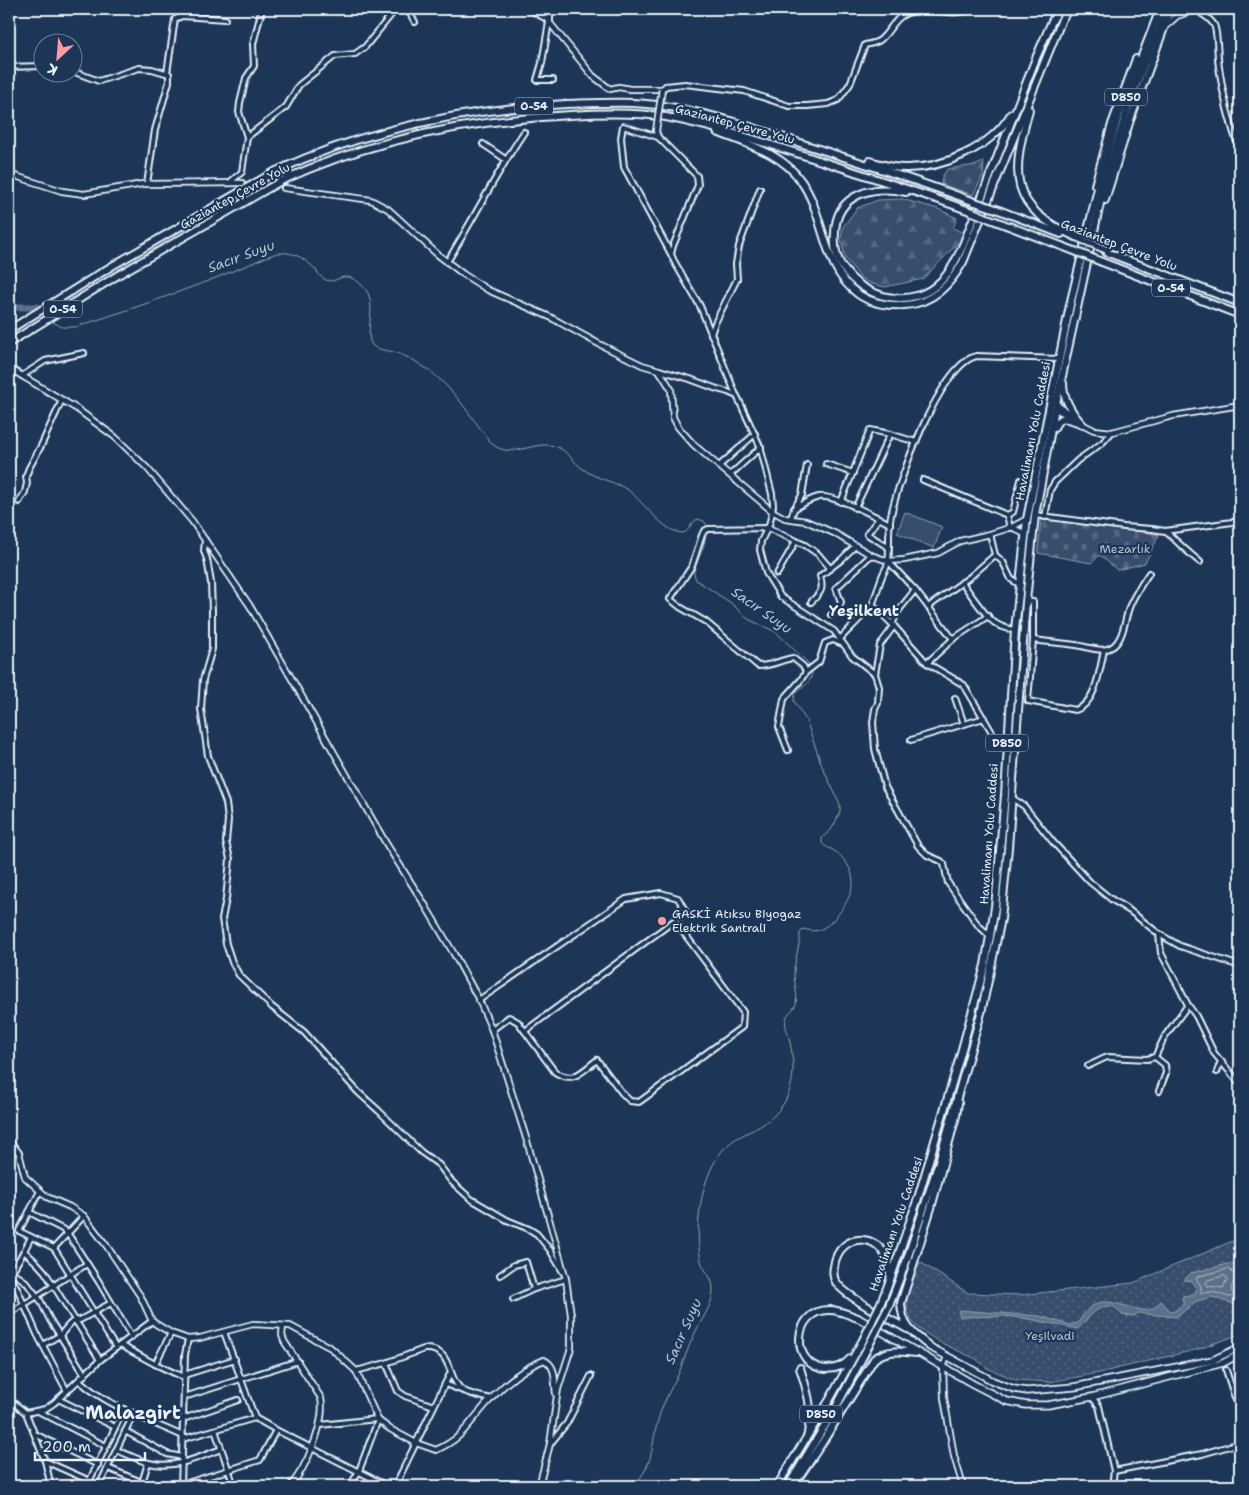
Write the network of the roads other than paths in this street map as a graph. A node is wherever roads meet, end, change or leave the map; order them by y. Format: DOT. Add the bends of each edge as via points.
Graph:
graph roads {
  1 [pos="262,9"];
  2 [pos="396,9"];
  3 [pos="407,9"];
  4 [pos="529,9"];
  5 [pos="550,9"];
  6 [pos="972,9"];
  7 [pos="1059,9"];
  8 [pos="1069,9"];
  9 [pos="1156,9"];
  10 [pos="1160,9"];
  11 [pos="1166,9"];
  12 [pos="1172,9"];
  13 [pos="1188,9"];
  14 [pos="1203,9"];
  15 [pos="1195,10"];
  16 [pos="225,18"];
  17 [pos="415,22"];
  18 [pos="550,22"];
  19 [pos="1159,26"];
  20 [pos="1036,58"];
  21 [pos="1045,62"];
  22 [pos="32,66"];
  23 [pos="9,67"];
  24 [pos="167,73"];
  25 [pos="82,75"];
  26 [pos="552,80"];
  27 [pos="664,88"];
  28 [pos="665,117"];
  29 [pos="729,121"];
  30 [pos="656,131"];
  31 [pos="524,132"];
  32 [pos="248,137"];
  33 [pos="658,137"];
  34 [pos="483,144"];
  35 [pos="1240,151"];
  36 [pos="505,159"];
  37 [pos="9,174"];
  38 [pos="229,183"];
  39 [pos="242,183"];
  40 [pos="146,184"];
  41 [pos="284,188"];
  42 [pos="760,189"];
  43 [pos="1093,210"];
  44 [pos="971,212"];
  45 [pos="1076,239"];
  46 [pos="671,254"];
  47 [pos="447,262"];
  48 [pos="1240,303"];
  49 [pos="1240,314"];
  50 [pos="9,330"];
  51 [pos="711,334"];
  52 [pos="9,343"];
  53 [pos="84,353"];
  54 [pos="1059,359"];
  55 [pos="9,368"];
  56 [pos="659,370"];
  57 [pos="1063,375"];
  58 [pos="22,376"];
  59 [pos="737,396"];
  60 [pos="62,400"];
  61 [pos="1053,404"];
  62 [pos="1240,405"];
  63 [pos="1082,424"];
  64 [pos="1112,432"];
  65 [pos="755,434"];
  66 [pos="890,434"];
  67 [pos="1049,441"];
  68 [pos="916,442"];
  69 [pos="761,447"];
  70 [pos="826,464"];
  71 [pos="807,465"];
  72 [pos="719,466"];
  73 [pos="853,473"];
  74 [pos="730,475"];
  75 [pos="923,480"];
  76 [pos="1021,480"];
  77 [pos="19,502"];
  78 [pos="841,502"];
  79 [pos="855,508"];
  80 [pos="794,509"];
  81 [pos="772,511"];
  82 [pos="1035,515"];
  83 [pos="1007,516"];
  84 [pos="1045,517"];
  85 [pos="791,518"];
  86 [pos="878,518"];
  87 [pos="1027,519"];
  88 [pos="1240,521"];
  89 [pos="890,524"];
  90 [pos="1011,527"];
  91 [pos="768,528"];
  92 [pos="1164,532"];
  93 [pos="990,534"];
  94 [pos="1026,535"];
  95 [pos="205,540"];
  96 [pos="796,541"];
  97 [pos="855,546"];
  98 [pos="888,546"];
  99 [pos="871,555"];
  100 [pos="995,555"];
  101 [pos="888,561"];
  102 [pos="1200,562"];
  103 [pos="830,568"];
  104 [pos="1149,573"];
  105 [pos="777,574"];
  106 [pos="962,582"];
  107 [pos="1019,584"];
  108 [pos="915,590"];
  109 [pos="1026,601"];
  110 [pos="811,602"];
  111 [pos="873,605"];
  112 [pos="928,607"];
  113 [pos="831,615"];
  114 [pos="988,616"];
  115 [pos="894,626"];
  116 [pos="1015,630"];
  117 [pos="953,638"];
  118 [pos="840,639"];
  119 [pos="1033,640"];
  120 [pos="844,644"];
  121 [pos="1104,650"];
  122 [pos="927,663"];
  123 [pos="807,671"];
  124 [pos="875,674"];
  125 [pos="954,698"];
  126 [pos="984,718"];
  127 [pos="964,724"];
  128 [pos="911,740"];
  129 [pos="1007,746"];
  130 [pos="788,750"];
  131 [pos="1012,798"];
  132 [pos="675,921"];
  133 [pos="1159,934"];
  134 [pos="990,936"];
  135 [pos="1240,966"];
  136 [pos="479,1000"];
  137 [pos="1188,1005"];
  138 [pos="492,1030"];
  139 [pos="524,1031"];
  140 [pos="1155,1057"];
  141 [pos="1221,1061"];
  142 [pos="1088,1066"];
  143 [pos="1217,1072"];
  144 [pos="962,1081"];
  145 [pos="1240,1084"];
  146 [pos="1159,1091"];
  147 [pos="9,1140"];
  148 [pos="40,1191"];
  149 [pos="29,1212"];
  150 [pos="84,1216"];
  151 [pos="68,1234"];
  152 [pos="31,1237"];
  153 [pos="54,1248"];
  154 [pos="24,1251"];
  155 [pos="87,1264"];
  156 [pos="12,1272"];
  157 [pos="70,1274"];
  158 [pos="500,1275"];
  159 [pos="566,1277"];
  160 [pos="9,1278"];
  161 [pos="890,1280"];
  162 [pos="54,1285"];
  163 [pos="534,1289"];
  164 [pos="38,1297"];
  165 [pos="513,1299"];
  166 [pos="111,1303"];
  167 [pos="24,1305"];
  168 [pos="9,1312"];
  169 [pos="94,1312"];
  170 [pos="858,1318"];
  171 [pos="76,1320"];
  172 [pos="152,1321"];
  173 [pos="282,1326"];
  174 [pos="910,1331"];
  175 [pos="224,1332"];
  176 [pos="171,1333"];
  177 [pos="60,1335"];
  178 [pos="131,1336"];
  179 [pos="188,1339"];
  180 [pos="43,1345"];
  181 [pos="120,1345"];
  182 [pos="1240,1347"];
  183 [pos="116,1348"];
  184 [pos="930,1348"];
  185 [pos="856,1352"];
  186 [pos="917,1353"];
  187 [pos="1240,1354"];
  188 [pos="947,1357"];
  189 [pos="235,1358"];
  190 [pos="100,1360"];
  191 [pos="298,1361"];
  192 [pos="386,1363"];
  193 [pos="155,1364"];
  194 [pos="943,1367"];
  195 [pos="800,1368"];
  196 [pos="1226,1370"];
  197 [pos="356,1371"];
  198 [pos="451,1372"];
  199 [pos="85,1375"];
  200 [pos="185,1376"];
  201 [pos="591,1376"];
  202 [pos="241,1378"];
  203 [pos="79,1380"];
  204 [pos="445,1384"];
  205 [pos="67,1391"];
  206 [pos="463,1391"];
  207 [pos="184,1397"];
  208 [pos="1092,1397"];
  209 [pos="9,1398"];
  210 [pos="557,1398"];
  211 [pos="58,1399"];
  212 [pos="491,1399"];
  213 [pos="238,1400"];
  214 [pos="434,1406"];
  215 [pos="124,1409"];
  216 [pos="38,1411"];
  217 [pos="26,1413"];
  218 [pos="134,1413"];
  219 [pos="1240,1414"];
  220 [pos="255,1418"];
  221 [pos="183,1419"];
  222 [pos="377,1419"];
  223 [pos="320,1424"];
  224 [pos="115,1427"];
  225 [pos="215,1430"];
  226 [pos="276,1430"];
  227 [pos="125,1431"];
  228 [pos="35,1434"];
  229 [pos="183,1437"];
  230 [pos="807,1438"];
  231 [pos="416,1443"];
  232 [pos="1240,1443"];
  233 [pos="550,1444"];
  234 [pos="106,1446"];
  235 [pos="311,1448"];
  236 [pos="221,1449"];
  237 [pos="116,1450"];
  238 [pos="182,1457"];
  239 [pos="45,1461"];
  240 [pos="148,1463"];
  241 [pos="182,1464"];
  242 [pos="98,1465"];
  243 [pos="108,1468"];
  244 [pos="228,1470"];
  245 [pos="359,1471"];
  246 [pos="1114,1471"];
  247 [pos="90,1482"];
  248 [pos="142,1484"];
  249 [pos="9,1485"];
  250 [pos="39,1486"];
  251 [pos="51,1486"];
  252 [pos="87,1486"];
  253 [pos="99,1486"];
  254 [pos="181,1486"];
  255 [pos="234,1486"];
  256 [pos="290,1486"];
  257 [pos="350,1486"];
  258 [pos="387,1486"];
  259 [pos="396,1486"];
  260 [pos="539,1486"];
  261 [pos="777,1486"];
  262 [pos="788,1486"];
  263 [pos="793,1486"];
  264 [pos="963,1486"];
  265 [pos="1112,1486"];
  1 -- 32 [label="street" via="254,44 254,66 246,78 239,112"];
  2 -- 32 [label="street" via="366,47 355,54 335,56 299,85 286,107"];
  3 -- 17 [label="street"];
  4 -- 5 [label="street" via="550,21"];
  6 -- 27 [label="street" via="905,14 879,41 865,45 850,84 838,100 828,104 789,106 744,91 685,84"];
  7 -- 20 [label="highway"];
  8 -- 21 [label="highway"];
  9 -- 43 [label="highway" via="1106,142 1094,186"];
  10 -- 19 [label="highway, Havalimanı Yolu Caddesi / D850"];
  11 -- 19 [label="highway, Havalimanı Yolu Caddesi / D850"];
  12 -- 19 [label="highway"];
  13 -- 15 [label="street"];
  14 -- 15 [label="street"];
  14 -- 35 [label="street" via="1202,14 1214,24 1219,67"];
  15 -- 19 [label="street"];
  16 -- 24 [label="street" via="182,16 175,19"];
  18 -- 26 [label="street" via="537,80"];
  18 -- 27 [label="street" via="604,86 610,89"];
  19 -- 43 [label="highway, Havalimanı Yolu Caddesi / D850" via="1118,118"];
  19 -- 57 [label="highway, Havalimanı Yolu Caddesi / D850" via="1131,98 1105,181"];
  20 -- 29 [label="highway" via="1014,108 999,130 972,151 924,167 886,166"];
  20 -- 44 [label="highway" via="963,245 941,282 932,289 909,297 882,296 857,283 837,255 834,241 839,214 852,198 870,190 904,192"];
  21 -- 28 [label="highway" via="956,275 936,295 910,305 893,306 870,300 844,281 830,256 811,199 801,180 787,165 750,145"];
  21 -- 45 [label="highway" via="1024,130 1018,179 1022,193 1037,214"];
  22 -- 23 [label="street"];
  24 -- 25 [label="street" via="139,68 99,81"];
  24 -- 40 [label="street" via="169,82 155,130"];
  27 -- 30 [label="street, bridge"];
  28 -- 44 [label="highway, Gaziantep Çevre Yolu / O-54" via="782,148"];
  28 -- 52 [label="highway, Gaziantep Çevre Yolu / O-54" via="603,113 540,116 426,132 384,143 282,181 118,275"];
  29 -- 45 [label="highway, Gaziantep Çevre Yolu / O-54, bridge" via="895,174"];
  29 -- 50 [label="highway, Gaziantep Çevre Yolu / O-54" via="667,106 603,102 539,106 424,122 381,133 271,174"];
  30 -- 33 [label="street"];
  31 -- 36 [label="street"];
  32 -- 38 [label="street" via="242,172"];
  33 -- 46 [label="street" via="697,176 698,185"];
  33 -- 46 [label="street" via="623,126 624,167"];
  34 -- 36 [label="street"];
  36 -- 47 [label="street"];
  37 -- 40 [label="street" via="62,191 84,194"];
  38 -- 39 [label="street"];
  38 -- 40 [label="street"];
  41 -- 47 [label="street" via="371,200 388,209"];
  42 -- 51 [label="street" via="738,246 737,279"];
  43 -- 54 [label="highway, Havalimanı Yolu Caddesi / D850"];
  44 -- 49 [label="highway, Gaziantep Çevre Yolu / O-54, bridge"];
  45 -- 48 [label="highway, Gaziantep Çevre Yolu / O-54, bridge"];
  46 -- 51 [label="street" via="700,306"];
  47 -- 56 [label="street" via="488,290 550,317 642,365"];
  51 -- 59 [label="street"];
  53 -- 58 [label="street" via="45,361"];
  54 -- 61 [label="highway, Havalimanı Yolu Caddesi / D850"];
  54 -- 68 [label="street" via="970,358 948,380"];
  55 -- 58 [label="street"];
  56 -- 59 [label="street"];
  56 -- 72 [label="street" via="671,389 673,417 678,427 694,446"];
  57 -- 61 [label="highway, Havalimanı Yolu Caddesi / D850"];
  57 -- 63 [label="highway" via="1068,407"];
  58 -- 60 [label="street"];
  59 -- 65 [label="street"];
  60 -- 77 [label="street" via="29,468 28,483"];
  60 -- 95 [label="street" via="115,437 148,468"];
  61 -- 63 [label="street"];
  61 -- 67 [label="highway, Havalimanı Yolu Caddesi / D850"];
  61 -- 87 [label="highway, Havalimanı Yolu Caddesi / D850"];
  62 -- 64 [label="street" via="1173,416"];
  63 -- 64 [label="street" via="1094,430"];
  63 -- 67 [label="highway" via="1061,418"];
  64 -- 84 [label="street" via="1055,482 1050,490"];
  65 -- 69 [label="street"];
  65 -- 72 [label="street"];
  66 -- 68 [label="street"];
  66 -- 73 [label="street" via="870,430"];
  66 -- 79 [label="street"];
  67 -- 82 [label="highway, Havalimanı Yolu Caddesi / D850"];
  68 -- 89 [label="street" via="898,489"];
  69 -- 74 [label="street"];
  69 -- 81 [label="street" via="772,494"];
  70 -- 73 [label="street"];
  71 -- 80 [label="street" via="802,495"];
  72 -- 74 [label="street"];
  73 -- 78 [label="street"];
  74 -- 81 [label="street"];
  75 -- 83 [label="street"];
  76 -- 83 [label="street" via="1013,512"];
  78 -- 79 [label="street"];
  78 -- 80 [label="street" via="820,497"];
  79 -- 86 [label="street"];
  80 -- 85 [label="street"];
  81 -- 85 [label="street"];
  81 -- 91 [label="street"];
  82 -- 84 [label="street"];
  82 -- 109 [label="highway, Havalimanı Yolu Caddesi / D850"];
  83 -- 90 [label="street"];
  84 -- 92 [label="street"];
  85 -- 97 [label="street" via="834,533"];
  86 -- 89 [label="street"];
  86 -- 98 [label="street" via="867,534"];
  87 -- 90 [label="street"];
  87 -- 94 [label="highway, Havalimanı Yolu Caddesi / D850"];
  88 -- 92 [label="street"];
  89 -- 98 [label="street"];
  90 -- 93 [label="street"];
  90 -- 94 [label="street"];
  91 -- 96 [label="street"];
  91 -- 118 [label="street" via="760,550 766,573 781,597 834,631"];
  91 -- 123 [label="street" via="706,530 692,566 670,599 706,622 758,666 793,658"];
  92 -- 102 [label="street"];
  93 -- 100 [label="street"];
  93 -- 101 [label="street" via="960,541 938,553"];
  94 -- 107 [label="highway, Havalimanı Yolu Caddesi / D850"];
  95 -- 136 [label="street" via="250,606"];
  95 -- 159 [label="street" via="211,583 212,649 201,692 201,709 208,756 226,803 226,842 230,859 222,919 226,944 238,975 304,1032 358,1092 439,1165 471,1199 537,1234"];
  96 -- 103 [label="street" via="818,554"];
  96 -- 105 [label="street"];
  97 -- 99 [label="street"];
  97 -- 103 [label="street"];
  98 -- 101 [label="street"];
  99 -- 101 [label="street"];
  99 -- 113 [label="street" via="836,588 841,602"];
  100 -- 106 [label="street"];
  100 -- 107 [label="street" via="1003,562 1011,580"];
  101 -- 108 [label="street"];
  101 -- 111 [label="street"];
  103 -- 110 [label="street" via="820,576 822,589"];
  104 -- 121 [label="street" via="1126,612 1118,641"];
  106 -- 112 [label="street"];
  106 -- 114 [label="street"];
  107 -- 116 [label="highway, Havalimanı Yolu Caddesi / D850"];
  108 -- 112 [label="street"];
  108 -- 115 [label="street" via="897,614"];
  109 -- 119 [label="street" via="1033,602"];
  109 -- 131 [label="highway, Havalimanı Yolu Caddesi / D850"];
  111 -- 115 [label="street"];
  111 -- 118 [label="street"];
  112 -- 117 [label="street"];
  114 -- 116 [label="street" via="998,625"];
  114 -- 117 [label="street"];
  115 -- 122 [label="street"];
  115 -- 124 [label="street" via="880,645"];
  116 -- 129 [label="highway, Havalimanı Yolu Caddesi / D850"];
  117 -- 122 [label="street"];
  118 -- 120 [label="street"];
  119 -- 121 [label="street"];
  119 -- 121 [label="street" via="1028,701 1075,710 1090,698 1095,689"];
  120 -- 123 [label="street" via="833,640 825,643 819,662"];
  120 -- 124 [label="street" via="852,656"];
  122 -- 126 [label="street" via="964,685"];
  123 -- 130 [label="street" via="784,699 779,727"];
  124 -- 134 [label="street" via="878,703 873,722 875,749 885,787 918,846 944,864 948,883 978,925"];
  125 -- 127 [label="street"];
  126 -- 127 [label="street"];
  126 -- 129 [label="street" via="996,740"];
  127 -- 128 [label="street"];
  129 -- 134 [label="highway, Havalimanı Yolu Caddesi / D850" via="1002,835"];
  131 -- 133 [label="street" via="1024,806 1090,882"];
  131 -- 144 [label="highway, Havalimanı Yolu Caddesi / D850" via="1000,919"];
  132 -- 136 [label="street" via="686,912 678,898 662,893 626,899"];
  132 -- 139 [label="street"];
  132 -- 139 [label="street" via="743,1012 742,1028 648,1097 639,1102 630,1101 597,1060 575,1076 562,1077"];
  133 -- 135 [label="street" via="1180,946"];
  133 -- 137 [label="street" via="1161,953"];
  134 -- 161 [label="highway, Havalimanı Yolu Caddesi / D850" via="959,1060"];
  136 -- 138 [label="street"];
  137 -- 140 [label="street"];
  137 -- 141 [label="street"];
  138 -- 139 [label="street" via="509,1017"];
  138 -- 159 [label="street"];
  140 -- 142 [label="street" via="1107,1057"];
  140 -- 146 [label="street" via="1165,1065 1166,1073"];
  141 -- 143 [label="street"];
  141 -- 145 [label="street"];
  144 -- 174 [label="highway" via="944,1162 901,1303 904,1322"];
  144 -- 262 [label="highway, Havalimanı Yolu Caddesi / D850, bridge" via="935,1174 889,1306 835,1409"];
  147 -- 148 [label="street" via="19,1153 25,1177"];
  148 -- 149 [label="street"];
  148 -- 150 [label="street"];
  149 -- 151 [label="street"];
  149 -- 152 [label="street" via="19,1231"];
  150 -- 151 [label="street"];
  150 -- 172 [label="street" via="141,1297"];
  151 -- 153 [label="street"];
  151 -- 155 [label="street"];
  152 -- 153 [label="street"];
  152 -- 154 [label="street"];
  153 -- 157 [label="street"];
  154 -- 156 [label="street"];
  154 -- 162 [label="street" via="38,1262"];
  155 -- 157 [label="street"];
  155 -- 166 [label="street"];
  156 -- 160 [label="street"];
  156 -- 164 [label="street"];
  157 -- 162 [label="street"];
  157 -- 169 [label="street"];
  158 -- 163 [label="street" via="514,1265 526,1262"];
  159 -- 163 [label="street"];
  159 -- 210 [label="street" via="571,1348"];
  160 -- 167 [label="street"];
  161 -- 174 [label="highway" via="886,1253 872,1242 852,1242 836,1258 835,1282 847,1294"];
  161 -- 185 [label="highway, Havalimanı Yolu Caddesi / D850, bridge"];
  162 -- 164 [label="street"];
  162 -- 171 [label="street"];
  163 -- 165 [label="street"];
  164 -- 167 [label="street"];
  164 -- 177 [label="street"];
  166 -- 169 [label="street"];
  166 -- 178 [label="street"];
  167 -- 168 [label="street"];
  167 -- 180 [label="street"];
  169 -- 171 [label="street"];
  169 -- 183 [label="street"];
  170 -- 185 [label="highway" via="827,1309 815,1313 801,1327 800,1341 803,1355 822,1368 839,1367"];
  170 -- 186 [label="main road"];
  171 -- 177 [label="street"];
  171 -- 190 [label="street"];
  172 -- 176 [label="street"];
  172 -- 178 [label="street"];
  173 -- 175 [label="street" via="253,1324"];
  173 -- 191 [label="street" via="284,1341"];
  173 -- 197 [label="street" via="290,1326 331,1348"];
  174 -- 184 [label="highway"];
  175 -- 179 [label="street"];
  175 -- 189 [label="street"];
  176 -- 179 [label="street"];
  176 -- 193 [label="street"];
  177 -- 180 [label="street"];
  177 -- 199 [label="street"];
  178 -- 181 [label="street"];
  179 -- 200 [label="street"];
  180 -- 205 [label="street"];
  181 -- 183 [label="street"];
  181 -- 193 [label="street"];
  182 -- 188 [label="main road" via="1213,1360 1074,1387 1042,1390 1007,1386"];
  183 -- 190 [label="street"];
  184 -- 188 [label="main road"];
  185 -- 230 [label="highway, Havalimanı Yolu Caddesi / D850"];
  186 -- 194 [label="main road"];
  186 -- 263 [label="highway" via="885,1352 874,1359"];
  187 -- 208 [label="main road" via="1223,1363"];
  188 -- 194 [label="street"];
  189 -- 200 [label="street"];
  189 -- 202 [label="street"];
  190 -- 199 [label="street"];
  191 -- 202 [label="street"];
  191 -- 223 [label="street" via="321,1398"];
  192 -- 197 [label="street"];
  192 -- 198 [label="street" via="430,1348 445,1357"];
  192 -- 214 [label="street" via="398,1391"];
  193 -- 200 [label="street"];
  194 -- 208 [label="main road" via="1006,1401 1048,1405"];
  194 -- 264 [label="street" via="944,1398"];
  195 -- 230 [label="highway" via="811,1405"];
  196 -- 219 [label="street"];
  197 -- 222 [label="street"];
  198 -- 204 [label="street"];
  198 -- 206 [label="street"];
  199 -- 203 [label="street"];
  200 -- 207 [label="street"];
  201 -- 233 [label="street" via="567,1423"];
  202 -- 207 [label="street"];
  202 -- 220 [label="street"];
  203 -- 205 [label="street"];
  203 -- 215 [label="street"];
  204 -- 206 [label="street"];
  204 -- 214 [label="street"];
  205 -- 211 [label="street"];
  206 -- 212 [label="street"];
  207 -- 221 [label="street"];
  208 -- 246 [label="street" via="1099,1406"];
  209 -- 217 [label="street"];
  210 -- 212 [label="street" via="554,1370 544,1360 511,1379"];
  210 -- 233 [label="street"];
  211 -- 216 [label="street"];
  211 -- 224 [label="street"];
  212 -- 231 [label="street" via="465,1431 448,1444 436,1450"];
  213 -- 221 [label="street"];
  214 -- 231 [label="street"];
  215 -- 218 [label="street"];
  215 -- 224 [label="street"];
  216 -- 217 [label="street"];
  216 -- 234 [label="street"];
  217 -- 228 [label="street"];
  218 -- 227 [label="street"];
  218 -- 229 [label="street"];
  220 -- 225 [label="street"];
  220 -- 226 [label="street"];
  221 -- 229 [label="street"];
  222 -- 223 [label="street"];
  222 -- 231 [label="street"];
  222 -- 245 [label="street"];
  223 -- 235 [label="street"];
  224 -- 234 [label="street"];
  225 -- 229 [label="street"];
  225 -- 236 [label="street"];
  226 -- 235 [label="street"];
  226 -- 244 [label="street" via="260,1460"];
  227 -- 237 [label="street"];
  227 -- 238 [label="street" via="167,1454"];
  228 -- 239 [label="street"];
  228 -- 242 [label="street"];
  229 -- 238 [label="street"];
  230 -- 261 [label="highway, Havalimanı Yolu Caddesi / D850"];
  231 -- 259 [label="street"];
  232 -- 246 [label="street"];
  233 -- 260 [label="street"];
  234 -- 242 [label="street"];
  235 -- 245 [label="street"];
  235 -- 256 [label="street" via="299,1475"];
  236 -- 241 [label="street"];
  236 -- 244 [label="street"];
  237 -- 240 [label="street"];
  237 -- 243 [label="street"];
  238 -- 241 [label="street"];
  239 -- 247 [label="street"];
  239 -- 251 [label="street"];
  240 -- 241 [label="street"];
  240 -- 248 [label="street"];
  241 -- 254 [label="street"];
  242 -- 247 [label="street"];
  243 -- 248 [label="street"];
  243 -- 253 [label="street"];
  244 -- 254 [label="street"];
  244 -- 255 [label="street"];
  245 -- 257 [label="street"];
  245 -- 258 [label="street"];
  246 -- 265 [label="street"];
  247 -- 252 [label="street"];
  248 -- 254 [label="street"];
  249 -- 250 [label="street"];
}
